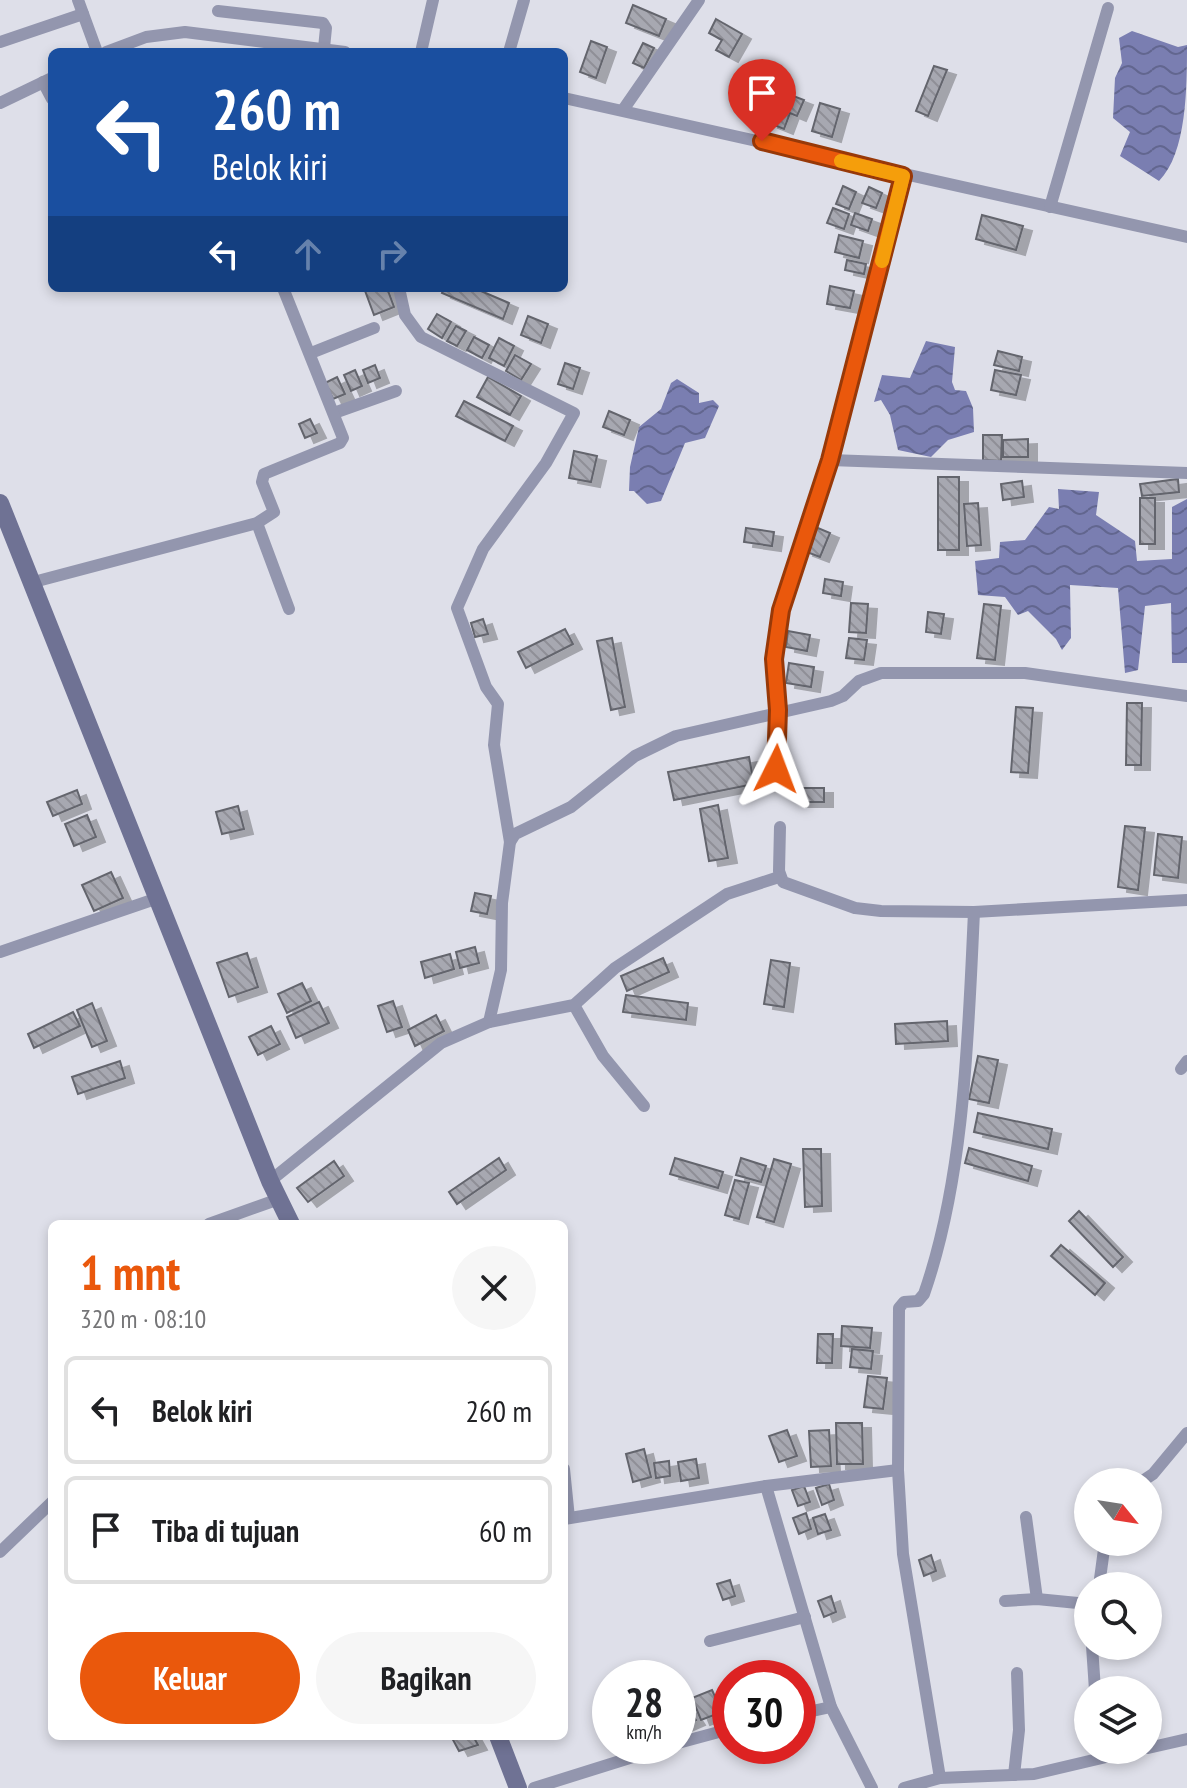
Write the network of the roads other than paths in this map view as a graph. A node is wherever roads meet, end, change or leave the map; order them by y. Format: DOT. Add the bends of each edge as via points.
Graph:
graph roads {
  1 [pos="78,0"];
  2 [pos="433,0"];
  3 [pos="524,0"];
  4 [pos="699,0"];
  5 [pos="1108,8"];
  6 [pos="218,11"];
  7 [pos="83,14"];
  8 [pos="146,37"];
  9 [pos="0,42"];
  10 [pos="96,48"];
  11 [pos="117,48"];
  12 [pos="150,48"];
  13 [pos="324,48"];
  14 [pos="422,48"];
  15 [pos="510,48"];
  16 [pos="47,80"];
  17 [pos="568,99"];
  18 [pos="0,103"];
  19 [pos="623,110"];
  20 [pos="903,176"];
  21 [pos="1050,207"];
  22 [pos="1187,237"];
  23 [pos="285,292"];
  24 [pos="400,292"];
  25 [pos="374,328"];
  26 [pos="311,353"];
  27 [pos="396,391"];
  28 [pos="334,413"];
  29 [pos="830,460"];
  30 [pos="1187,473"];
  31 [pos="0,503"];
  32 [pos="257,523"];
  33 [pos="3,524"];
  34 [pos="30,583"];
  35 [pos="289,609"];
  36 [pos="1187,696"];
  37 [pos="778,710"];
  38 [pos="776,769"];
  39 [pos="780,827"];
  40 [pos="510,842"];
  41 [pos="779,877"];
  42 [pos="158,898"];
  43 [pos="1187,900"];
  44 [pos="974,912"];
  45 [pos="0,952"];
  46 [pos="574,1005"];
  47 [pos="489,1022"];
  48 [pos="644,1106"];
  49 [pos="270,1181"];
  50 [pos="279,1199"];
  51 [pos="220,1220"];
  52 [pos="289,1220"];
  53 [pos="1187,1433"];
  54 [pos="1158,1468"];
  55 [pos="898,1470"];
  56 [pos="766,1486"];
  57 [pos="48,1506"];
  58 [pos="1026,1517"];
  59 [pos="568,1518"];
  60 [pos="0,1552"];
  61 [pos="1037,1599"];
  62 [pos="1005,1601"];
  63 [pos="1074,1603"];
  64 [pos="805,1617"];
  65 [pos="710,1641"];
  66 [pos="1017,1673"];
  67 [pos="831,1707"];
  68 [pos="816,1710"];
  69 [pos="1187,1739"];
  70 [pos="500,1740"];
  71 [pos="1162,1745"];
  72 [pos="1074,1763"];
  73 [pos="611,1764"];
  74 [pos="1034,1774"];
  75 [pos="1014,1775"];
  76 [pos="940,1778"];
  77 [pos="518,1788"];
  78 [pos="534,1788"];
  79 [pos="872,1788"];
  80 [pos="904,1788"];
  81 [pos="1038,1788"];
  1 -- 7 [label="street"];
  2 -- 14 [label="street"];
  3 -- 15 [label="street"];
  4 -- 19 [label="street"];
  5 -- 21 [label="street"];
  6 -- 13 [label="street" via="323,23"];
  7 -- 9 [label="street"];
  7 -- 10 [label="street"];
  8 -- 11 [label="street"];
  8 -- 12 [label="street"];
  8 -- 13 [label="street" via="185,32"];
  16 -- 18 [label="street"];
  17 -- 19 [label="street"];
  19 -- 20 [label="street"];
  20 -- 21 [label="street"];
  20 -- 29 [label="street"];
  21 -- 22 [label="street"];
  23 -- 26 [label="street"];
  24 -- 40 [label="street" via="405,315 421,337 574,413 546,463 483,549 457,608 486,687 498,704 494,745"];
  25 -- 26 [label="street"];
  26 -- 28 [label="street"];
  27 -- 28 [label="street"];
  28 -- 32 [label="street" via="343,438 339,444 264,474 274,512"];
  29 -- 30 [label="street"];
  29 -- 37 [label="street" via="781,610 774,659"];
  31 -- 33 [label="street"];
  32 -- 34 [label="street"];
  32 -- 35 [label="street"];
  33 -- 34 [label="street"];
  34 -- 42 [label="street"];
  36 -- 37 [label="street" via="1025,673 881,673 831,701"];
  37 -- 38 [label="street"];
  37 -- 40 [label="street" via="635,756 571,807 515,834"];
  39 -- 41 [label="street"];
  40 -- 47 [label="street" via="501,970"];
  41 -- 44 [label="street" via="826,899 868,910"];
  41 -- 46 [label="street" via="727,894 615,968"];
  42 -- 45 [label="street"];
  42 -- 49 [label="street"];
  43 -- 44 [label="street"];
  44 -- 55 [label="street" via="967,1050 950,1182 924,1294 899,1308"];
  46 -- 47 [label="street"];
  46 -- 48 [label="street" via="603,1056"];
  47 -- 49 [label="street" via="441,1043"];
  49 -- 50 [label="street"];
  50 -- 51 [label="street"];
  50 -- 52 [label="street"];
  53 -- 54 [label="street"];
  55 -- 56 [label="street"];
  55 -- 76 [label="street" via="912,1620"];
  56 -- 59 [label="street"];
  56 -- 64 [label="street"];
  57 -- 60 [label="street"];
  58 -- 61 [label="street"];
  61 -- 62 [label="street"];
  61 -- 63 [label="street"];
  64 -- 65 [label="street"];
  64 -- 67 [label="street"];
  66 -- 75 [label="street"];
  67 -- 68 [label="street"];
  67 -- 79 [label="street"];
  69 -- 71 [label="street"];
  70 -- 77 [label="street"];
  72 -- 74 [label="street"];
  73 -- 78 [label="street"];
  74 -- 75 [label="street"];
  74 -- 81 [label="street"];
  75 -- 76 [label="street"];
  76 -- 80 [label="street"];
}
